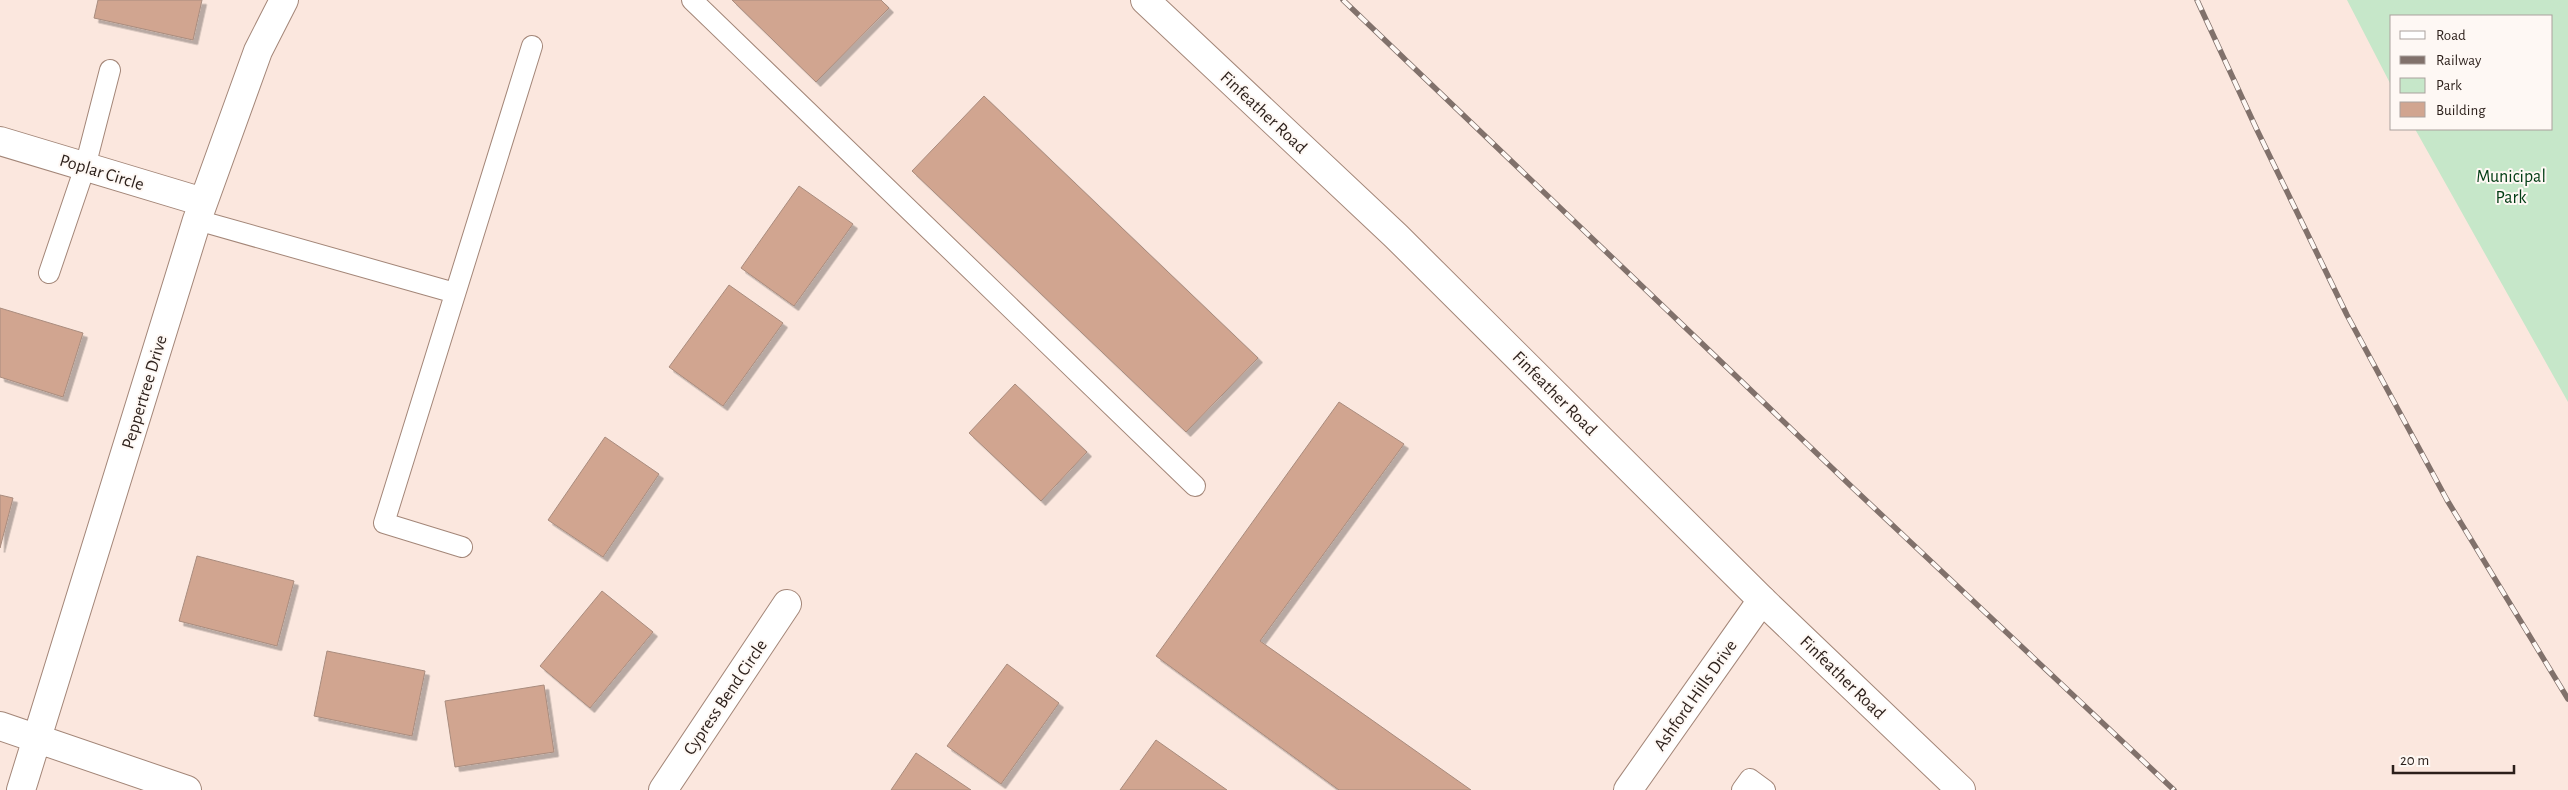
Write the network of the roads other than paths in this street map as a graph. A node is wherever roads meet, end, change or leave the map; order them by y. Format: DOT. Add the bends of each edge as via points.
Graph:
graph roads {
  1 [pos="284,0"];
  2 [pos="692,0"];
  3 [pos="1145,0"];
  4 [pos="532,46"];
  5 [pos="110,70"];
  6 [pos="0,141"];
  7 [pos="85,167"];
  8 [pos="200,211"];
  9 [pos="49,273"];
  10 [pos="455,293"];
  11 [pos="1195,486"];
  12 [pos="462,547"];
  13 [pos="1762,600"];
  14 [pos="788,604"];
  15 [pos="0,726"];
  16 [pos="38,738"];
  17 [pos="21,790"];
  18 [pos="187,790"];
  19 [pos="663,790"];
  20 [pos="1628,790"];
  21 [pos="1742,790"];
  22 [pos="1766,790"];
  23 [pos="1961,790"];
  1 -- 8 [label="street, Peppertree Drive" via="258,51"];
  2 -- 11 [label="lane"];
  3 -- 13 [label="street, Finfeather Road" via="1396,236"];
  4 -- 10 [label="lane"];
  5 -- 7 [label="lane"];
  6 -- 7 [label="street, Poplar Circle"];
  7 -- 8 [label="street, Poplar Circle"];
  7 -- 9 [label="lane"];
  8 -- 10 [label="lane"];
  8 -- 16 [label="street, Peppertree Drive"];
  10 -- 12 [label="lane" via="384,523"];
  13 -- 20 [label="street, Ashford Hills Drive"];
  13 -- 23 [label="street, Finfeather Road"];
  14 -- 19 [label="street, Cypress Bend Circle"];
  15 -- 16 [label="street"];
  16 -- 17 [label="street, Peppertree Drive"];
  16 -- 18 [label="street"];
  21 -- 22 [label="lane" via="1750,779"];
}
